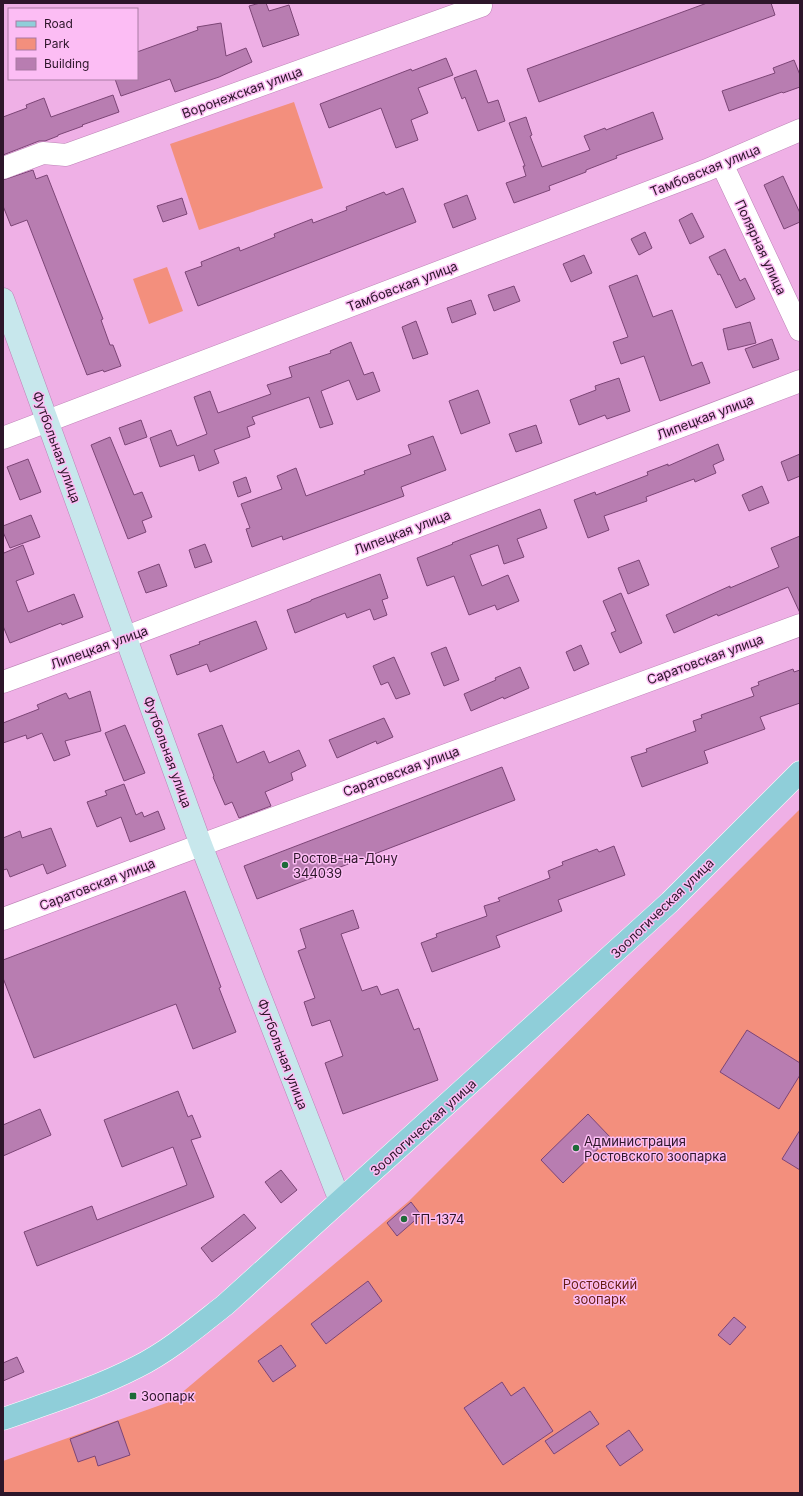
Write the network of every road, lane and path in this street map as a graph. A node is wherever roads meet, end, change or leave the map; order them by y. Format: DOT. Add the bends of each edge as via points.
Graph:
graph roads {
  1 [pos="481,6"];
  2 [pos="800,130"];
  3 [pos="722,164"];
  4 [pos="3,168"];
  5 [pos="3,299"];
  6 [pos="800,330"];
  7 [pos="800,381"];
  8 [pos="47,422"];
  9 [pos="3,438"];
  10 [pos="800,625"];
  11 [pos="126,637"];
  12 [pos="3,682"];
  13 [pos="800,772"];
  14 [pos="201,844"];
  15 [pos="3,920"];
  16 [pos="340,1201"];
  17 [pos="3,1419"];
  1 -- 4 [label="street, Воронежская улица" via="66,155 43,153"];
  2 -- 3 [label="street, Тамбовская улица"];
  3 -- 6 [label="street, Полярная улица"];
  3 -- 8 [label="street, Тамбовская улица"];
  5 -- 8 [label="main road, Футбольная улица"];
  7 -- 11 [label="street, Липецкая улица"];
  8 -- 9 [label="street, Тамбовская улица"];
  8 -- 11 [label="main road, Футбольная улица"];
  10 -- 14 [label="street, Саратовская улица"];
  11 -- 12 [label="street, Липецкая улица"];
  11 -- 14 [label="main road, Футбольная улица"];
  13 -- 16 [label="main road, Зоологическая улица" via="670,902"];
  14 -- 15 [label="street, Саратовская улица"];
  14 -- 16 [label="main road, Футбольная улица"];
  16 -- 17 [label="main road, Зоологическая улица" via="225,1306 176,1343 132,1370 93,1387"];
}
